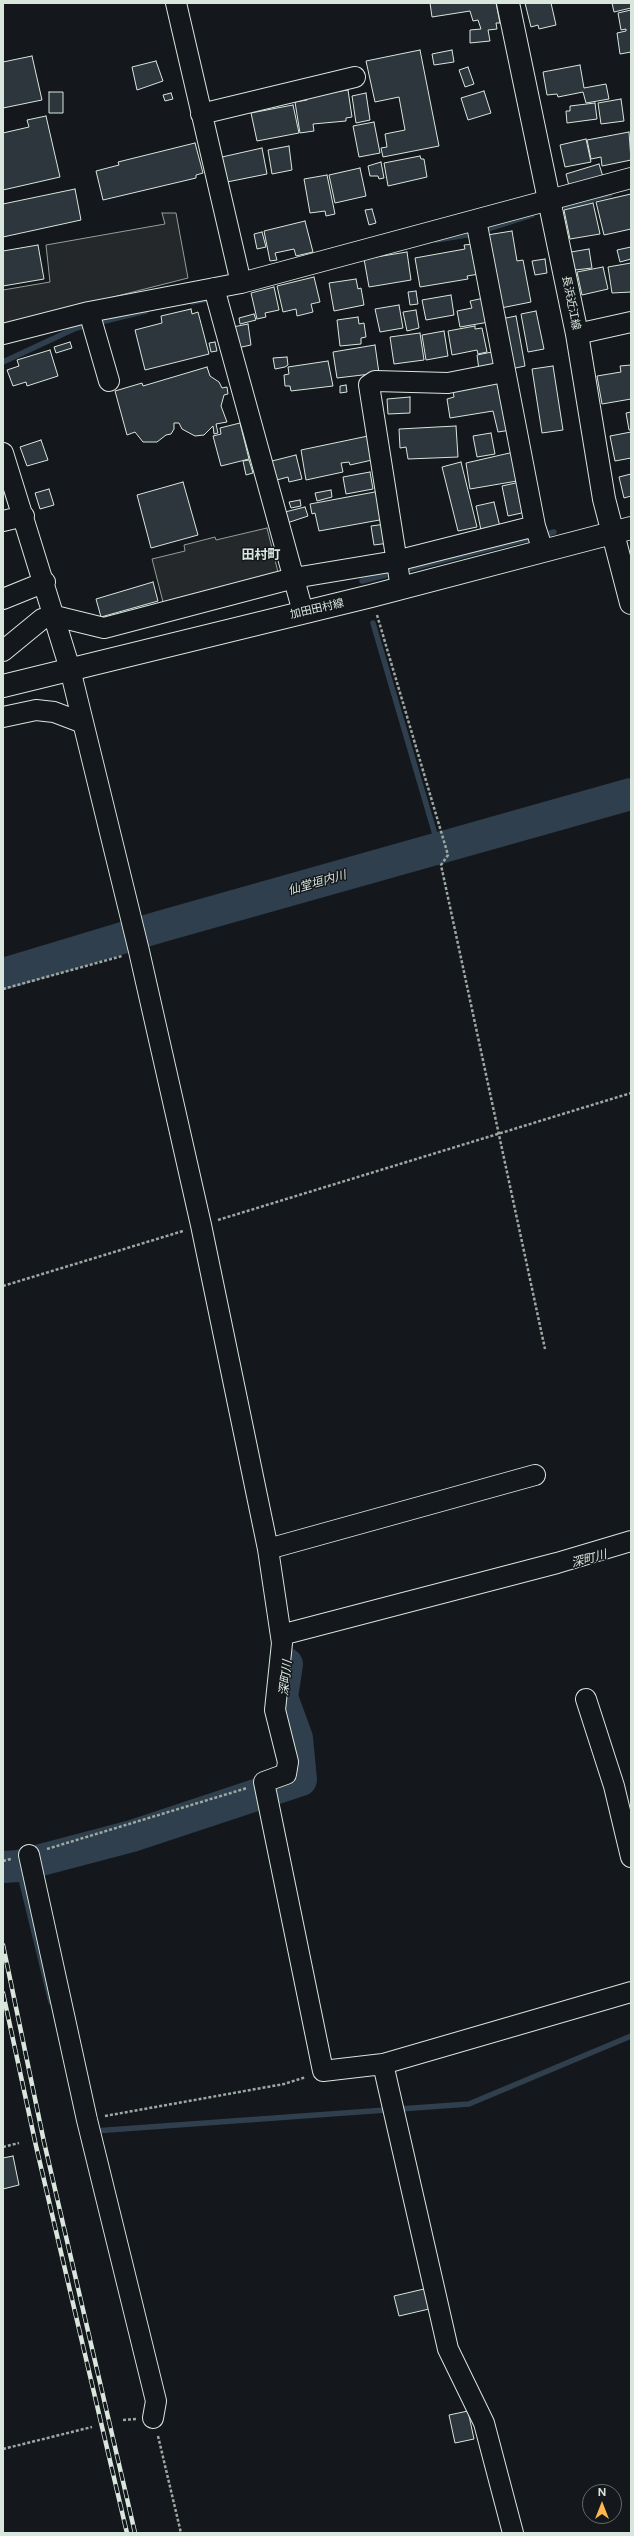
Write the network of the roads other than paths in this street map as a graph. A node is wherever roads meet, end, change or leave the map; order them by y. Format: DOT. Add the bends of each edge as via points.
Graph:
graph roads {
  1 [pos="176,3"];
  2 [pos="508,3"];
  3 [pos="355,77"];
  4 [pos="201,114"];
  5 [pos="631,178"];
  6 [pos="550,200"];
  7 [pos="477,229"];
  8 [pos="240,283"];
  9 [pos="215,295"];
  10 [pos="92,320"];
  11 [pos="631,322"];
  12 [pos="3,334"];
  13 [pos="577,334"];
  14 [pos="504,372"];
  15 [pos="109,381"];
  16 [pos="3,454"];
  17 [pos="24,516"];
  18 [pos="3,521"];
  19 [pos="621,531"];
  20 [pos="539,536"];
  21 [pos="398,575"];
  22 [pos="294,578"];
  23 [pos="45,582"];
  24 [pos="3,599"];
  25 [pos="631,603"];
  26 [pos="303,612"];
  27 [pos="55,616"];
  28 [pos="3,651"];
  29 [pos="70,669"];
  30 [pos="3,686"];
  31 [pos="3,717"];
  32 [pos="83,723"];
  33 [pos="535,1475"];
  34 [pos="631,1541"];
  35 [pos="268,1549"];
  36 [pos="281,1635"];
  37 [pos="586,1699"];
  38 [pos="623,1784"];
  39 [pos="29,1855"];
  40 [pos="631,1857"];
  41 [pos="631,1992"];
  42 [pos="383,2064"];
  43 [pos="154,2418"];
  44 [pos="512,2533"];
  1 -- 4 [label="street"];
  2 -- 6 [label="main road, 長浜近江線"];
  3 -- 4 [label="street"];
  4 -- 8 [label="street"];
  5 -- 6 [label="street"];
  6 -- 7 [label="street"];
  6 -- 13 [label="main road, 長浜近江線"];
  7 -- 8 [label="street"];
  7 -- 14 [label="street"];
  8 -- 9 [label="street"];
  9 -- 10 [label="street"];
  9 -- 22 [label="street"];
  10 -- 12 [label="street"];
  10 -- 15 [label="street"];
  11 -- 13 [label="street"];
  13 -- 19 [label="main road, 長浜近江線"];
  14 -- 20 [label="street"];
  14 -- 21 [label="street" via="448,383 375,382 369,385"];
  16 -- 17 [label="street"];
  17 -- 18 [label="street"];
  17 -- 23 [label="street"];
  19 -- 20 [label="main road, 加田田村線"];
  19 -- 25 [label="main road, 長浜近江線"];
  20 -- 21 [label="main road, 加田田村線"];
  21 -- 22 [label="street"];
  21 -- 26 [label="main road, 加田田村線" via="371,596"];
  22 -- 26 [label="street"];
  22 -- 27 [label="street" via="104,628"];
  23 -- 24 [label="street"];
  23 -- 27 [label="street"];
  26 -- 29 [label="main road, 加田田村線"];
  27 -- 28 [label="street" via="42,619"];
  27 -- 29 [label="street"];
  29 -- 30 [label="main road, 加田田村線"];
  29 -- 32 [label="street"];
  31 -- 32 [label="street" via="36,710 54,712"];
  32 -- 35 [label="street" via="138,949"];
  33 -- 35 [label="street"];
  34 -- 36 [label="street" via="557,1563"];
  35 -- 36 [label="street"];
  36 -- 42 [label="street" via="275,1710 288,1762 286,1774 264,1782 323,2071"];
  37 -- 38 [label="street"];
  38 -- 40 [label="street"];
  39 -- 43 [label="street" via="87,2120 156,2401"];
  41 -- 42 [label="street"];
  42 -- 44 [label="street" via="448,2350 484,2423"];
}
